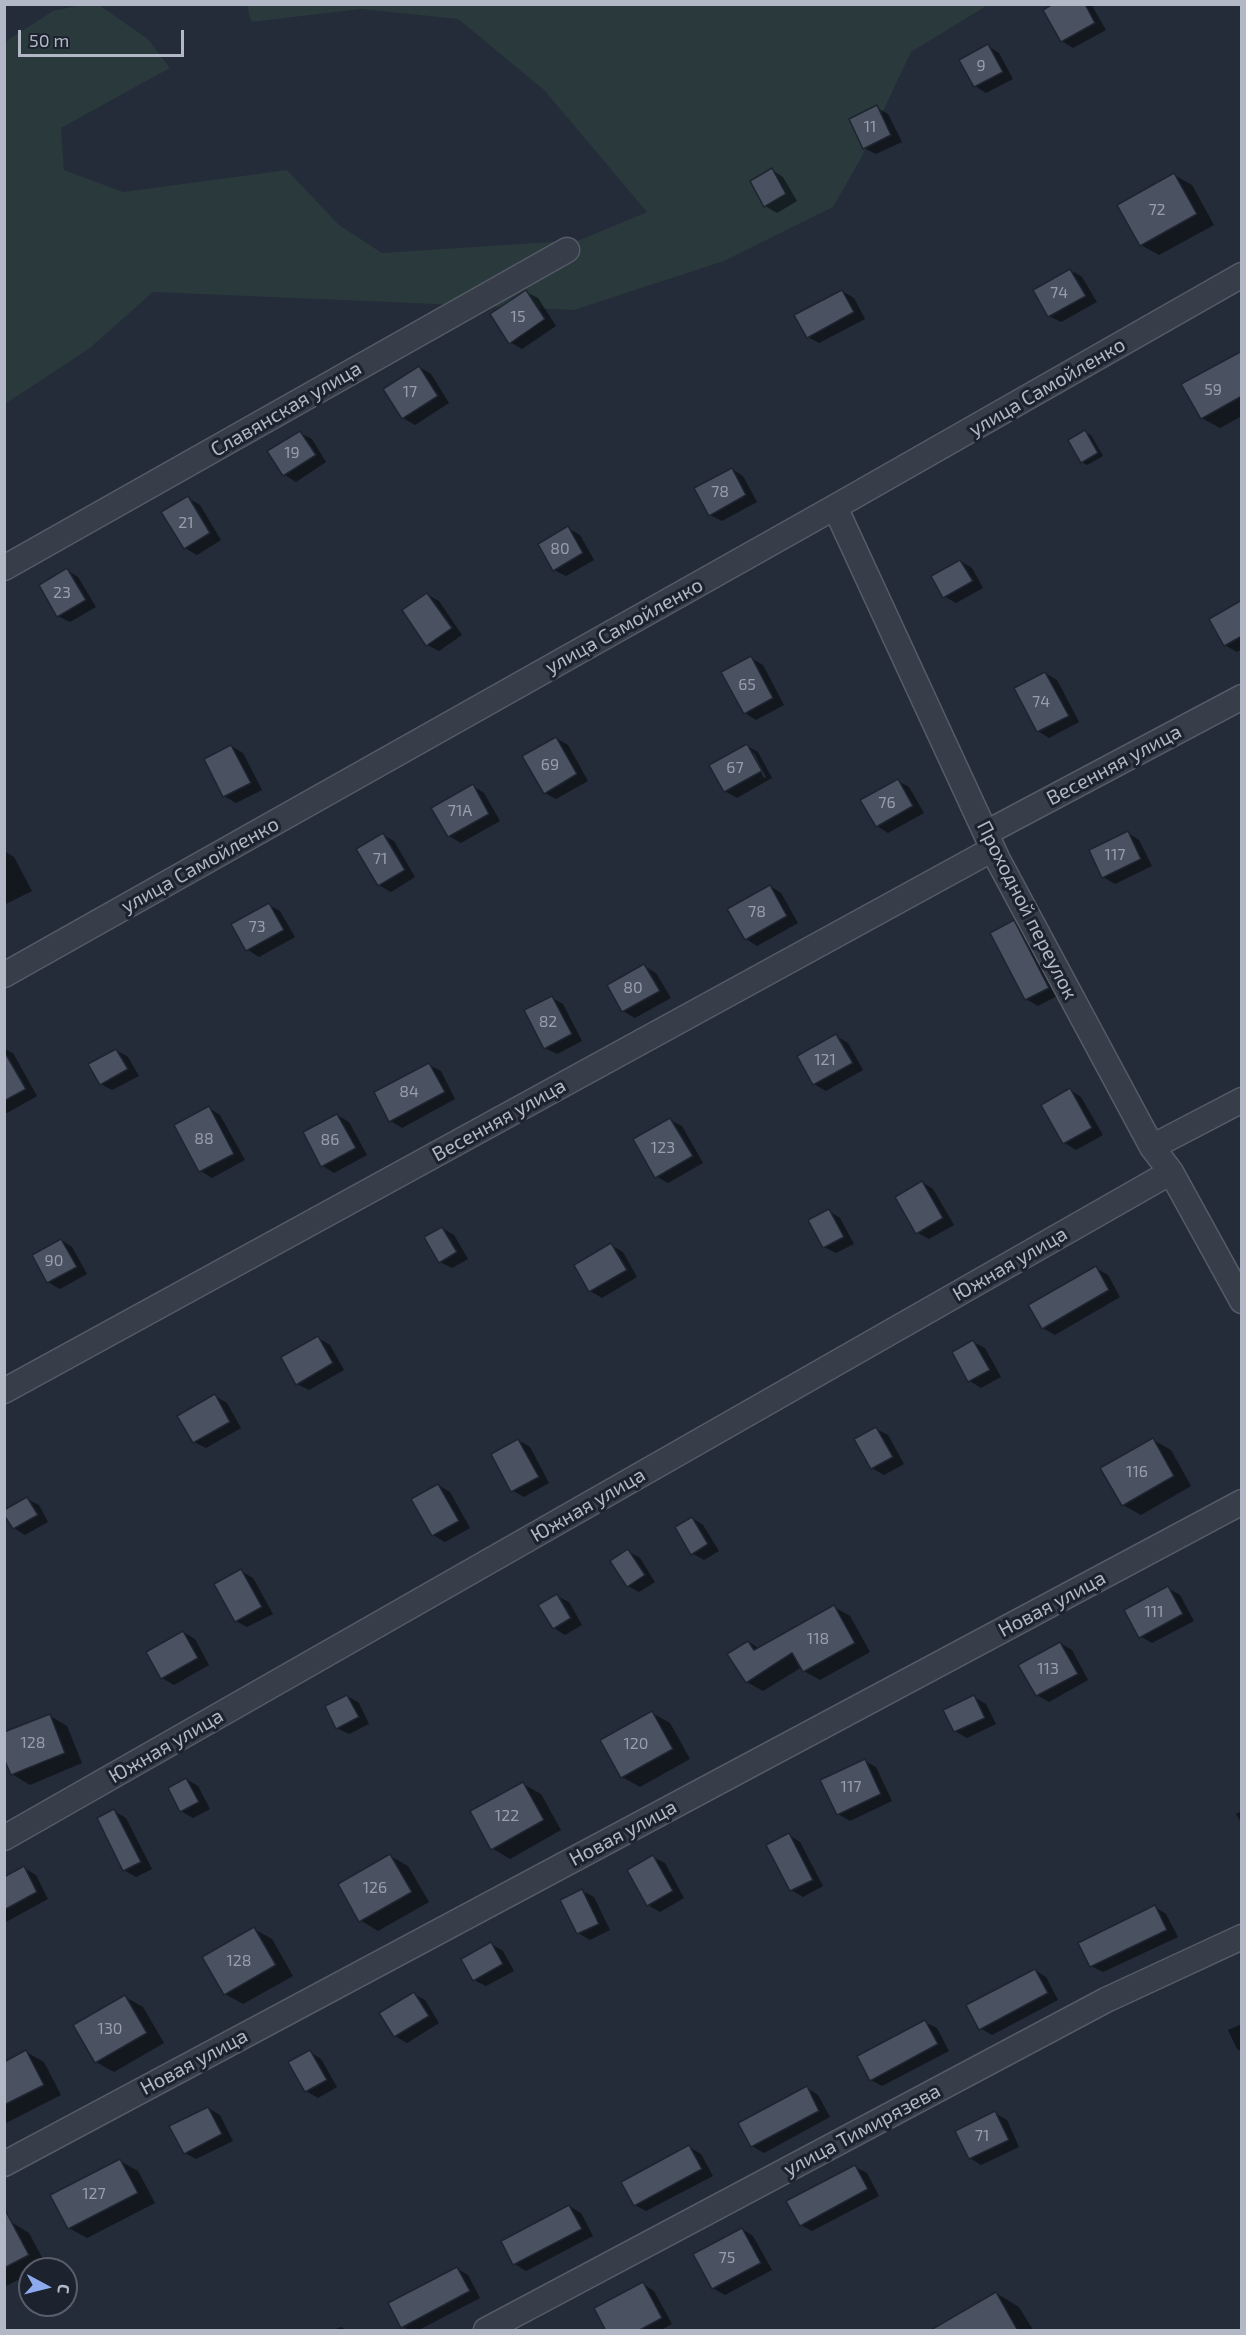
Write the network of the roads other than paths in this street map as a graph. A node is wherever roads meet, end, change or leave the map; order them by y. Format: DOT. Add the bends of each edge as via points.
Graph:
graph roads {
  1 [pos="567,250"];
  2 [pos="1242,275"];
  3 [pos="835,507"];
  4 [pos="4,568"];
  5 [pos="1242,696"];
  6 [pos="990,841"];
  7 [pos="4,975"];
  8 [pos="1242,1100"];
  9 [pos="1152,1147"];
  10 [pos="1171,1172"];
  11 [pos="1242,1301"];
  12 [pos="4,1391"];
  13 [pos="1242,1502"];
  14 [pos="4,1838"];
  15 [pos="1242,1937"];
  16 [pos="4,2164"];
  17 [pos="486,2331"];
  1 -- 4 [label="street, Славянская улица"];
  2 -- 3 [label="street, улица Самойленко"];
  3 -- 6 [label="street, Проходной переулок"];
  3 -- 7 [label="street, улица Самойленко"];
  5 -- 6 [label="street, Весенняя улица"];
  6 -- 9 [label="street, Проходной переулок"];
  6 -- 12 [label="street, Весенняя улица"];
  8 -- 9 [label="street"];
  9 -- 10 [label="street, Проходной переулок"];
  10 -- 11 [label="street, Проходной переулок"];
  10 -- 14 [label="street, Южная улица"];
  13 -- 16 [label="street, Новая улица"];
  15 -- 17 [label="street, улица Тимирязева" via="1106,2001"];
}
